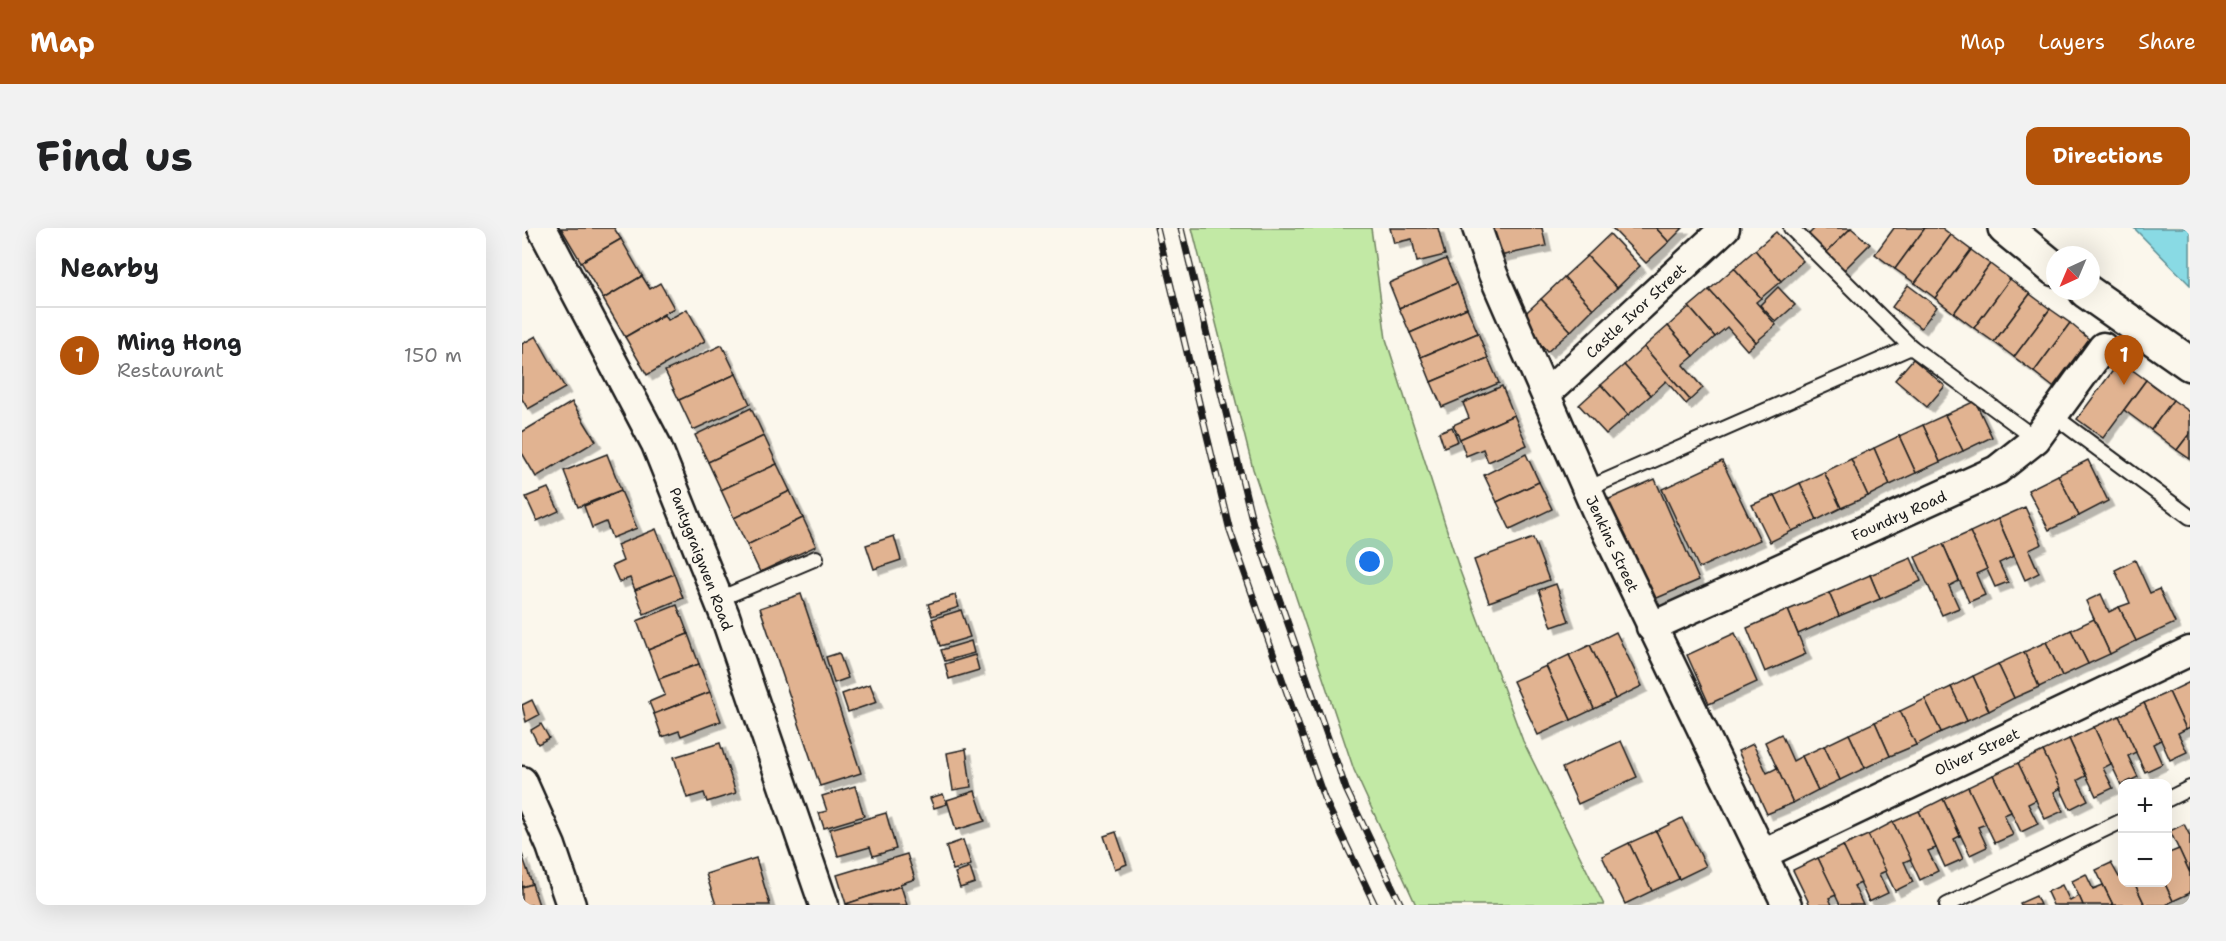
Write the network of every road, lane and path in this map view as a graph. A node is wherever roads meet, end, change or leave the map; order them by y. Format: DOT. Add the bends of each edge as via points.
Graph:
graph roads {
  1 [pos="542,228"];
  2 [pos="1477,228"];
  3 [pos="1725,228"];
  4 [pos="1791,228"];
  5 [pos="2005,228"];
  6 [pos="2046,262"];
  7 [pos="2099,300"];
  8 [pos="1911,347"];
  9 [pos="2103,347"];
  10 [pos="2190,364"];
  11 [pos="1547,393"];
  12 [pos="2054,416"];
  13 [pos="2036,439"];
  14 [pos="1587,489"];
  15 [pos="2190,517"];
  16 [pos="816,558"];
  17 [pos="718,599"];
  18 [pos="1651,627"];
  19 [pos="2190,651"];
  20 [pos="522,782"];
  21 [pos="2190,788"];
  22 [pos="2172,797"];
  23 [pos="2118,823"];
  24 [pos="1763,854"];
  25 [pos="571,905"];
  26 [pos="824,905"];
  27 [pos="1787,905"];
  28 [pos="1947,905"];
  1 -- 17 [label="street, Pantygraigwen Road" via="656,444"];
  2 -- 11 [label="street, Jenkins Street" via="1493,274"];
  3 -- 11 [label="street, Castle Ivor Street"];
  4 -- 8 [label="lane"];
  5 -- 6 [label="main road"];
  7 -- 10 [label="main road"];
  8 -- 13 [label="lane"];
  8 -- 14 [label="lane"];
  9 -- 12 [label="street, Foundry Road"];
  11 -- 14 [label="street, Jenkins Street"];
  12 -- 13 [label="street, Foundry Road"];
  12 -- 15 [label="lane"];
  13 -- 18 [label="street, Foundry Road" via="1997,470 1969,485"];
  14 -- 18 [label="street, Jenkins Street"];
  16 -- 17 [label="lane"];
  17 -- 26 [label="street, Pantygraigwen Road"];
  18 -- 24 [label="street, Jenkins Street"];
  19 -- 24 [label="street, Oliver Street"];
  20 -- 25 [label="street" via="551,846"];
  21 -- 22 [label="lane"];
  23 -- 28 [label="lane"];
  24 -- 27 [label="street, Jenkins Street"];
}
